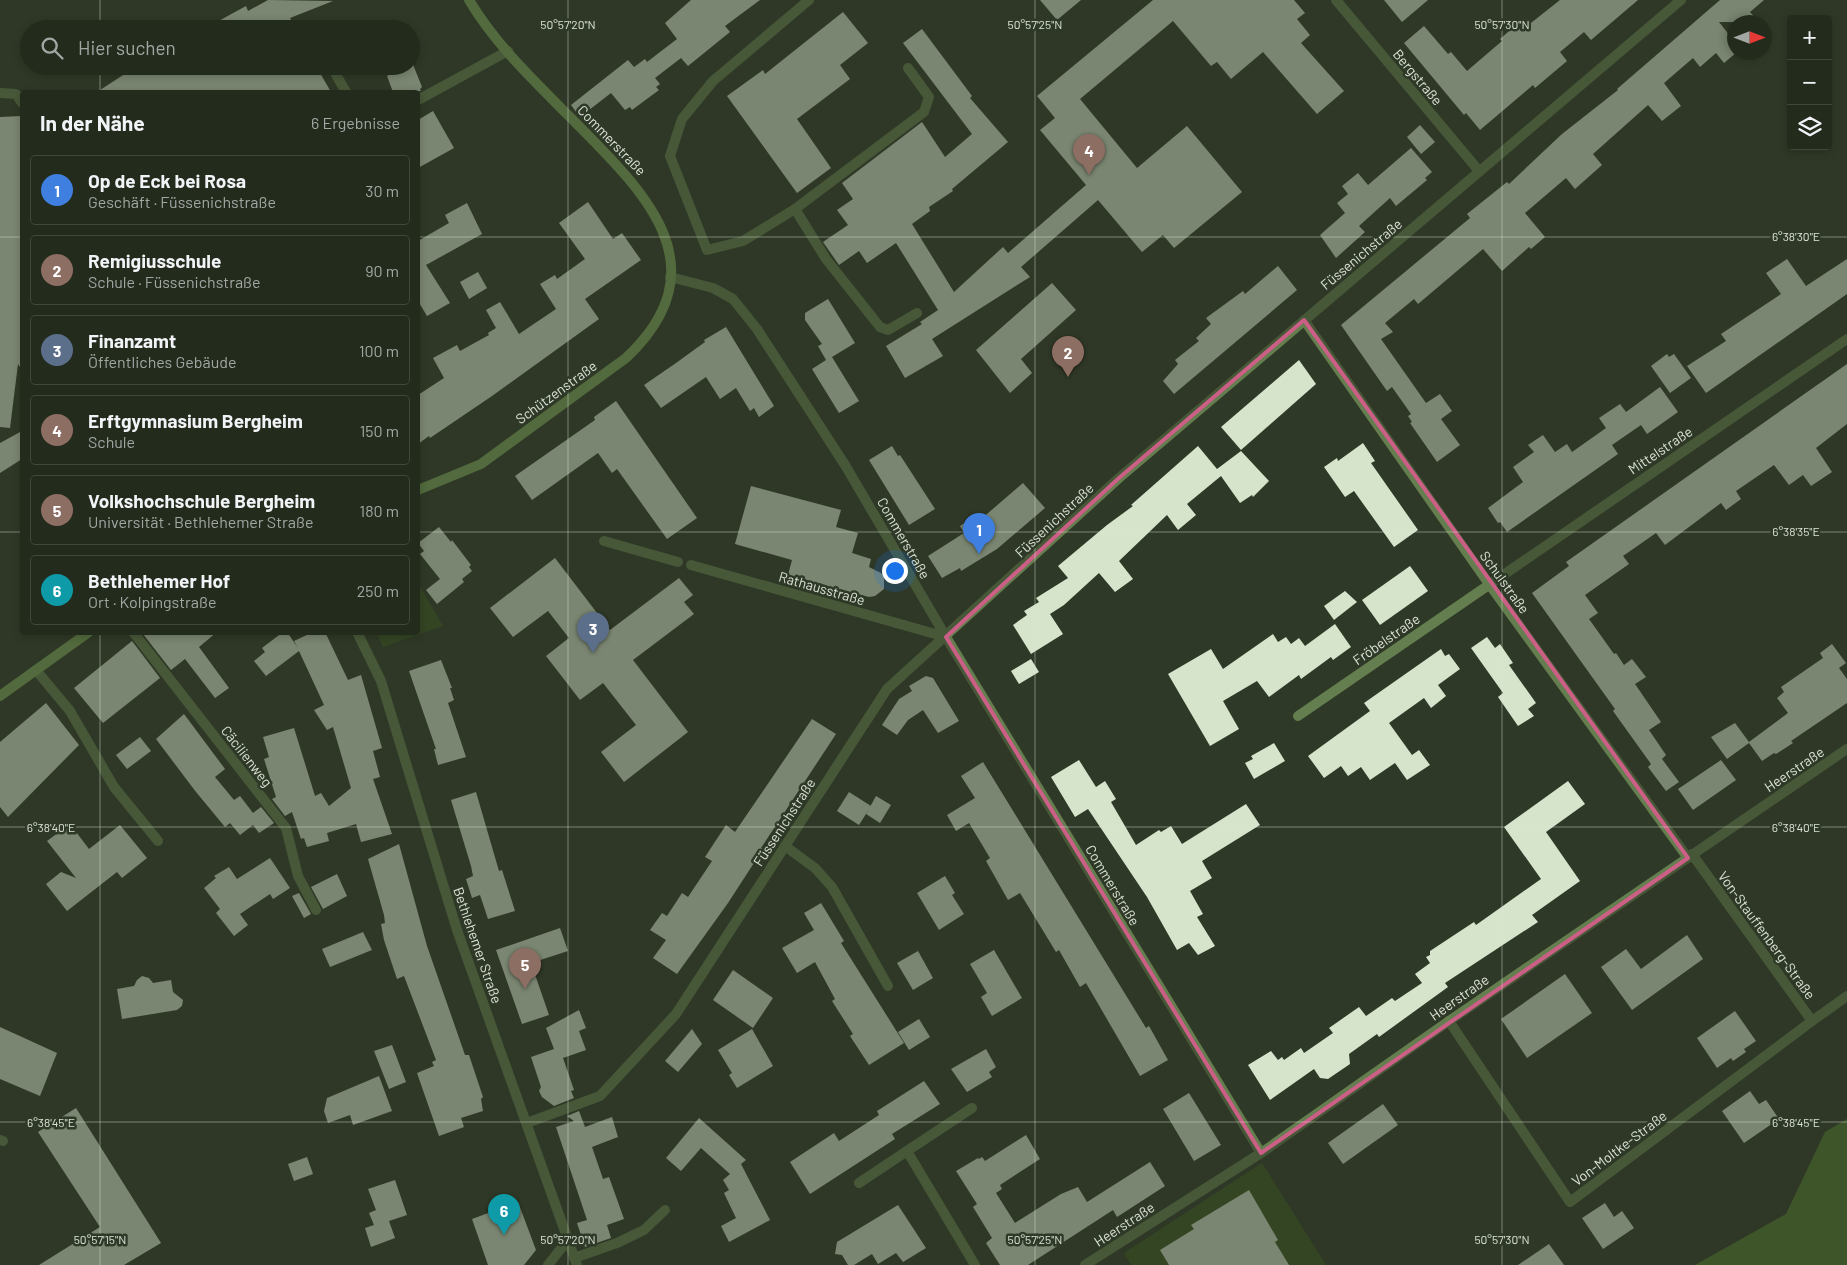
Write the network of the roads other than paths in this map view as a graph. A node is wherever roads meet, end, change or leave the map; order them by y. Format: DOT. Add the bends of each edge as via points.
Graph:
graph roads {
  1 [pos="469,0"];
  2 [pos="809,0"];
  3 [pos="1336,0"];
  4 [pos="1681,0"];
  5 [pos="508,51"];
  6 [pos="908,68"];
  7 [pos="336,75"];
  8 [pos="345,90"];
  9 [pos="0,93"];
  10 [pos="420,99"];
  11 [pos="20,100"];
  12 [pos="1479,172"];
  13 [pos="795,209"];
  14 [pos="670,277"];
  15 [pos="917,313"];
  16 [pos="1304,320"];
  17 [pos="1847,339"];
  18 [pos="420,489"];
  19 [pos="604,541"];
  20 [pos="678,562"];
  21 [pos="691,565"];
  22 [pos="1489,584"];
  23 [pos="84,635"];
  24 [pos="135,635"];
  25 [pos="358,635"];
  26 [pos="946,637"];
  27 [pos="36,670"];
  28 [pos="0,696"];
  29 [pos="1298,716"];
  30 [pos="1847,749"];
  31 [pos="158,841"];
  32 [pos="785,846"];
  33 [pos="1690,856"];
  34 [pos="316,910"];
  35 [pos="888,986"];
  36 [pos="1847,996"];
  37 [pos="1449,1021"];
  38 [pos="1812,1022"];
  39 [pos="972,1108"];
  40 [pos="527,1123"];
  41 [pos="906,1151"];
  42 [pos="1261,1153"];
  43 [pos="859,1183"];
  44 [pos="665,1210"];
  45 [pos="567,1242"];
  46 [pos="575,1262"];
  47 [pos="548,1265"];
  48 [pos="975,1265"];
  49 [pos="1085,1265"];
  1 -- 5 [label="main road, Commerstraße"];
  2 -- 13 [label="street" via="713,81 682,119 670,156 707,250 743,241"];
  3 -- 12 [label="street, Bergstraße"];
  4 -- 12 [label="street, Füssenichstraße"];
  5 -- 10 [label="street"];
  5 -- 14 [label="main road, Commerstraße" via="616,161 641,191 665,237"];
  6 -- 13 [label="street" via="930,98 924,112"];
  7 -- 8 [label="street"];
  9 -- 11 [label="street" via="16,94"];
  12 -- 16 [label="street, Füssenichstraße"];
  13 -- 15 [label="street" via="826,259 880,328 888,330"];
  14 -- 18 [label="main road, Schützenstraße" via="666,301 655,325 626,358 480,464"];
  14 -- 26 [label="street, Commerstraße" via="713,288 733,299 757,329 845,465"];
  16 -- 22 [label="street, Schulstraße"];
  16 -- 26 [label="street, Füssenichstraße" via="1119,478"];
  17 -- 22 [label="street, Mittelstraße"];
  19 -- 20 [label="street"];
  21 -- 26 [label="street, Rathausstraße"];
  22 -- 29 [label="street, Fröbelstraße"];
  22 -- 33 [label="street, Schulstraße"];
  23 -- 27 [label="main road"];
  24 -- 34 [label="street, Cäcilienweg" via="286,828 298,876"];
  25 -- 40 [label="street, Bethlehemer Straße" via="381,681 457,930"];
  26 -- 32 [label="street, Füssenichstraße" via="887,689"];
  26 -- 42 [label="street, Commerstraße"];
  27 -- 28 [label="main road"];
  27 -- 31 [label="street" via="70,711 114,787"];
  30 -- 33 [label="street, Heerstraße"];
  32 -- 35 [label="street" via="815,868 832,887"];
  32 -- 40 [label="street, Füssenichstraße" via="676,1014 600,1096"];
  33 -- 37 [label="street, Heerstraße"];
  33 -- 38 [label="street, Von-Stauffenberg-Straße"];
  36 -- 38 [label="street, Von-Stauffenberg-Straße"];
  37 -- 38 [label="street, Von-Moltke-Straße" via="1570,1202"];
  37 -- 42 [label="street, Heerstraße"];
  39 -- 41 [label="street"];
  40 -- 45 [label="street, Bethlehemer Straße"];
  41 -- 43 [label="street"];
  41 -- 48 [label="street"];
  42 -- 49 [label="street, Heerstraße"];
  44 -- 46 [label="street" via="644,1230"];
  45 -- 46 [label="street, Bethlehemer Straße"];
  45 -- 47 [label="street"];
}
